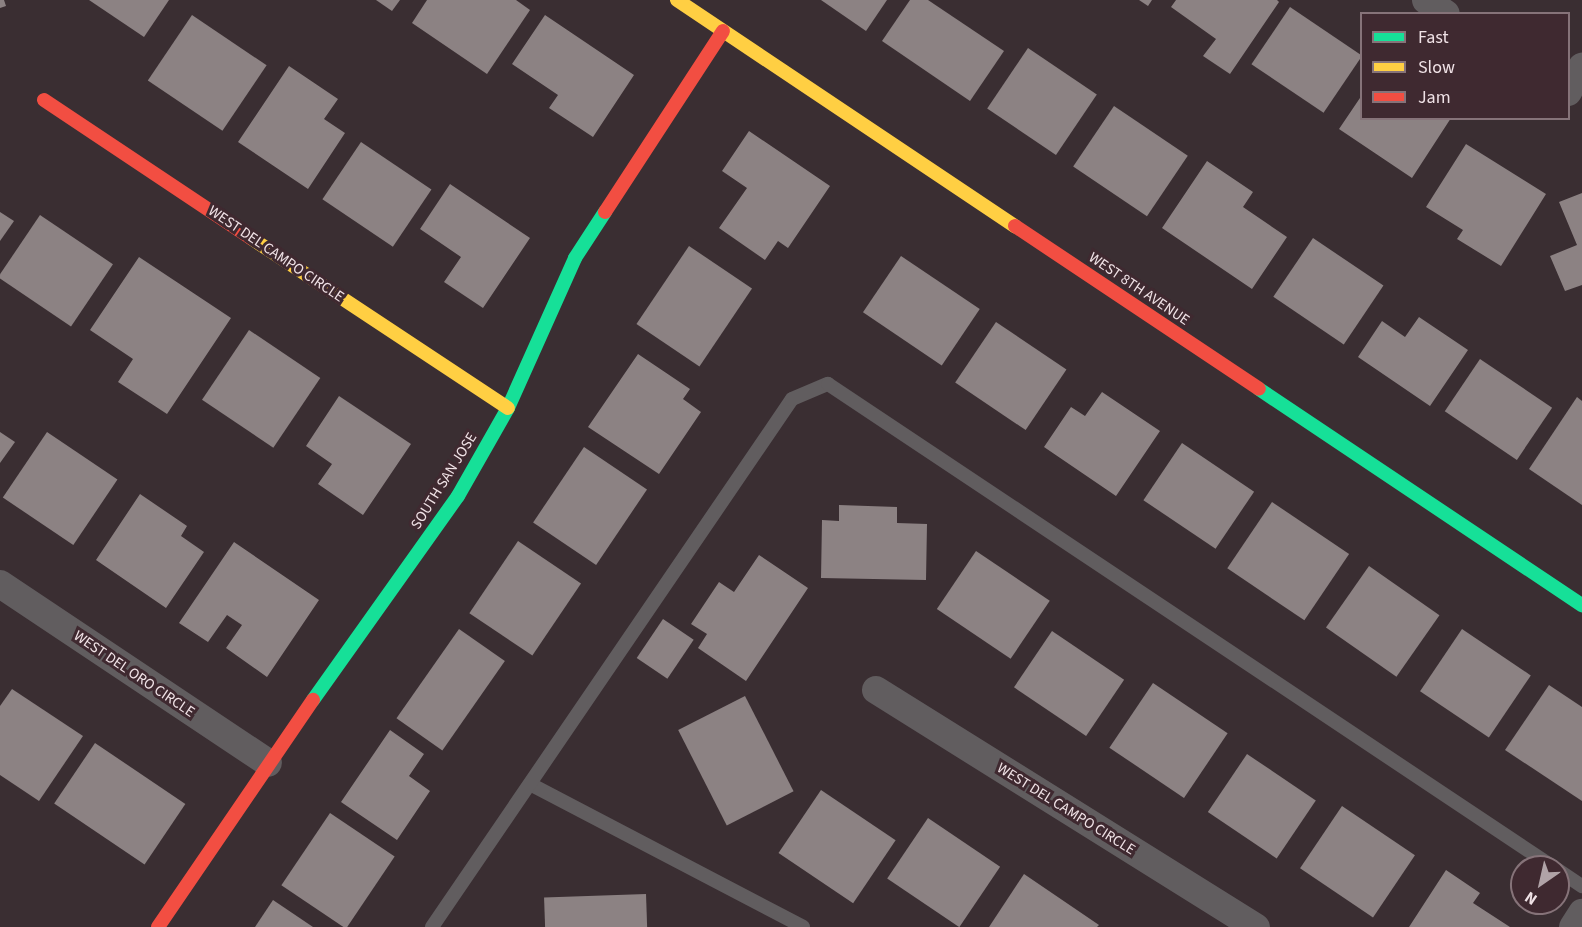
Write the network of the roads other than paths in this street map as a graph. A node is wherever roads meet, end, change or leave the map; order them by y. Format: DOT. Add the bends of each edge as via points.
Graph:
graph roads {
  1 [pos="677,0"];
  2 [pos="1426,0"];
  3 [pos="1443,12"];
  4 [pos="723,31"];
  5 [pos="1582,67"];
  6 [pos="1570,90"];
  7 [pos="44,100"];
  8 [pos="508,408"];
  9 [pos="0,584"];
  10 [pos="1582,605"];
  11 [pos="876,690"];
  12 [pos="268,763"];
  13 [pos="530,784"];
  14 [pos="1535,855"];
  15 [pos="1582,913"];
  16 [pos="158,927"];
  17 [pos="432,927"];
  18 [pos="803,927"];
  19 [pos="1256,927"];
  20 [pos="1573,927"];
  1 -- 4 [label="street, WEST 8TH AVENUE"];
  2 -- 3 [label="street"];
  4 -- 8 [label="street, SOUTH SAN JOSE" via="575,258"];
  4 -- 10 [label="street, WEST 8TH AVENUE"];
  5 -- 6 [label="street"];
  7 -- 8 [label="street, WEST DEL CAMPO CIRCLE"];
  8 -- 12 [label="street, SOUTH SAN JOSE" via="458,496"];
  9 -- 12 [label="street, WEST DEL ORO CIRCLE"];
  11 -- 19 [label="street, WEST DEL CAMPO CIRCLE"];
  12 -- 16 [label="street, SOUTH SAN JOSE"];
  13 -- 14 [label="lane" via="792,399 828,384"];
  13 -- 17 [label="lane"];
  13 -- 18 [label="lane"];
  15 -- 20 [label="street"];
}
